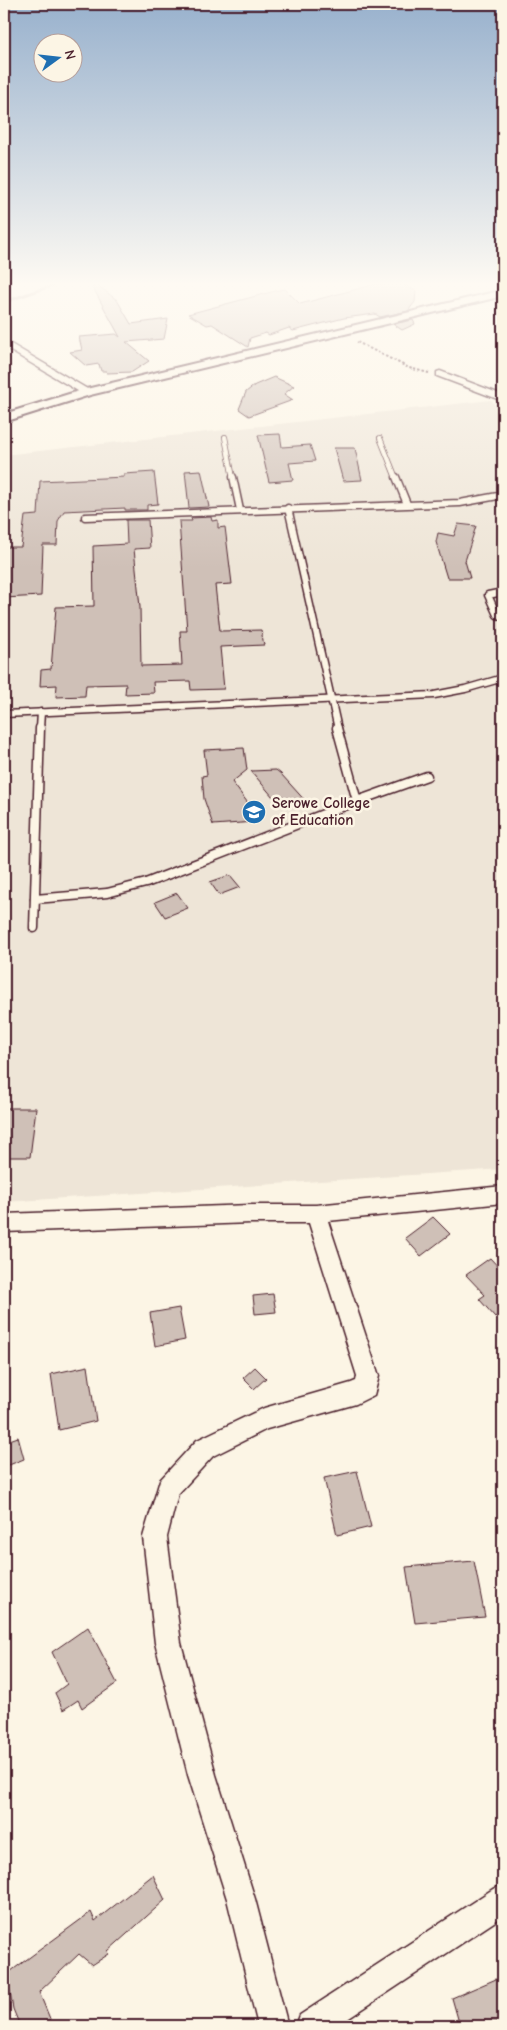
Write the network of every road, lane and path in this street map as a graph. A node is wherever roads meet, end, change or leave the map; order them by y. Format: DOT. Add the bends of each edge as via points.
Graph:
graph roads {
  1 [pos="63,379"];
  2 [pos="142,379"];
  3 [pos="452,379"];
  4 [pos="86,392"];
  5 [pos="503,398"];
  6 [pos="4,418"];
  7 [pos="225,437"];
  8 [pos="380,438"];
  9 [pos="503,495"];
  10 [pos="407,504"];
  11 [pos="288,508"];
  12 [pos="240,510"];
  13 [pos="86,517"];
  14 [pos="503,592"];
  15 [pos="503,618"];
  16 [pos="503,678"];
  17 [pos="330,700"];
  18 [pos="41,712"];
  19 [pos="4,714"];
  20 [pos="427,776"];
  21 [pos="358,801"];
  22 [pos="34,900"];
  23 [pos="34,928"];
  24 [pos="503,1194"];
  25 [pos="316,1214"];
  26 [pos="4,1224"];
  27 [pos="503,1899"];
  28 [pos="273,2026"];
  29 [pos="311,2026"];
  1 -- 4 [label="street"];
  2 -- 4 [label="street"];
  3 -- 5 [label="street"];
  4 -- 6 [label="street"];
  7 -- 12 [label="lane"];
  8 -- 10 [label="lane"];
  9 -- 10 [label="lane" via="460,503"];
  10 -- 11 [label="lane"];
  11 -- 12 [label="lane"];
  11 -- 17 [label="lane"];
  12 -- 13 [label="lane"];
  14 -- 15 [label="lane" via="488,595 497,615"];
  16 -- 17 [label="lane" via="434,695"];
  17 -- 18 [label="lane"];
  17 -- 21 [label="lane"];
  18 -- 19 [label="lane"];
  18 -- 22 [label="lane"];
  20 -- 21 [label="lane"];
  21 -- 22 [label="lane" via="137,886 107,893"];
  22 -- 23 [label="lane"];
  24 -- 25 [label="street"];
  25 -- 26 [label="street"];
  25 -- 28 [label="street" via="366,1367 366,1387 356,1393 264,1419 205,1448 168,1488 156,1537 168,1642 202,1775 242,1899"];
  27 -- 29 [label="street"];
}
